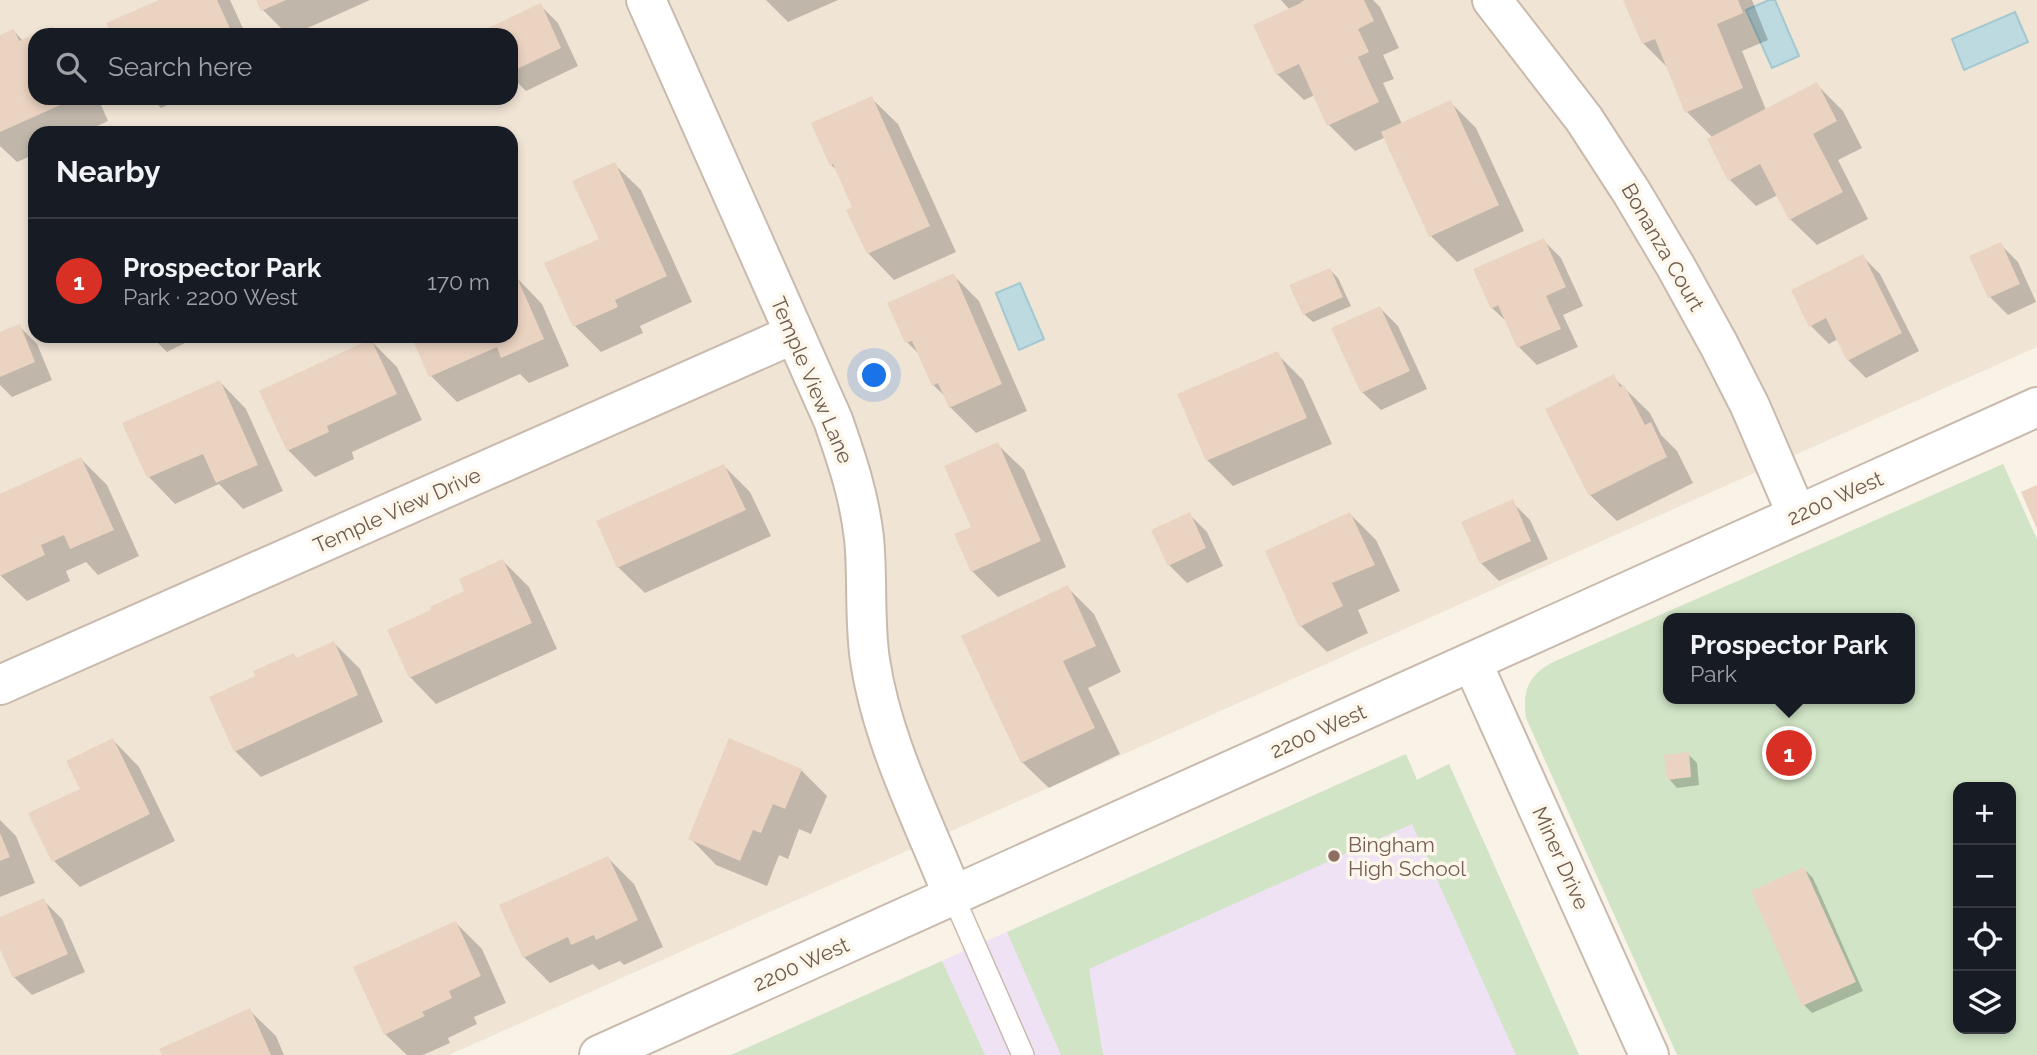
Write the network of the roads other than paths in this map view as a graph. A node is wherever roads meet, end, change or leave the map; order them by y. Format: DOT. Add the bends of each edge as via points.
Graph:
graph roads {
  1 [pos="646,0"];
  2 [pos="1492,0"];
  3 [pos="794,334"];
  4 [pos="2037,407"];
  5 [pos="1797,515"];
  6 [pos="1472,662"];
  7 [pos="0,685"];
  8 [pos="953,896"];
  9 [pos="599,1055"];
  10 [pos="1023,1055"];
  11 [pos="1649,1055"];
  1 -- 3 [label="street, Temple View Lane"];
  2 -- 5 [label="street, Bonanza Court" via="1584,119 1645,214 1750,406"];
  3 -- 7 [label="street, Temple View Drive"];
  3 -- 8 [label="street, Temple View Lane" via="853,477 863,537 870,660 882,713"];
  4 -- 5 [label="street, 2200 West"];
  5 -- 6 [label="street, 2200 West"];
  6 -- 8 [label="street, 2200 West"];
  6 -- 11 [label="street, Miner Drive"];
  8 -- 9 [label="street, 2200 West"];
  8 -- 10 [label="lane"];
}
